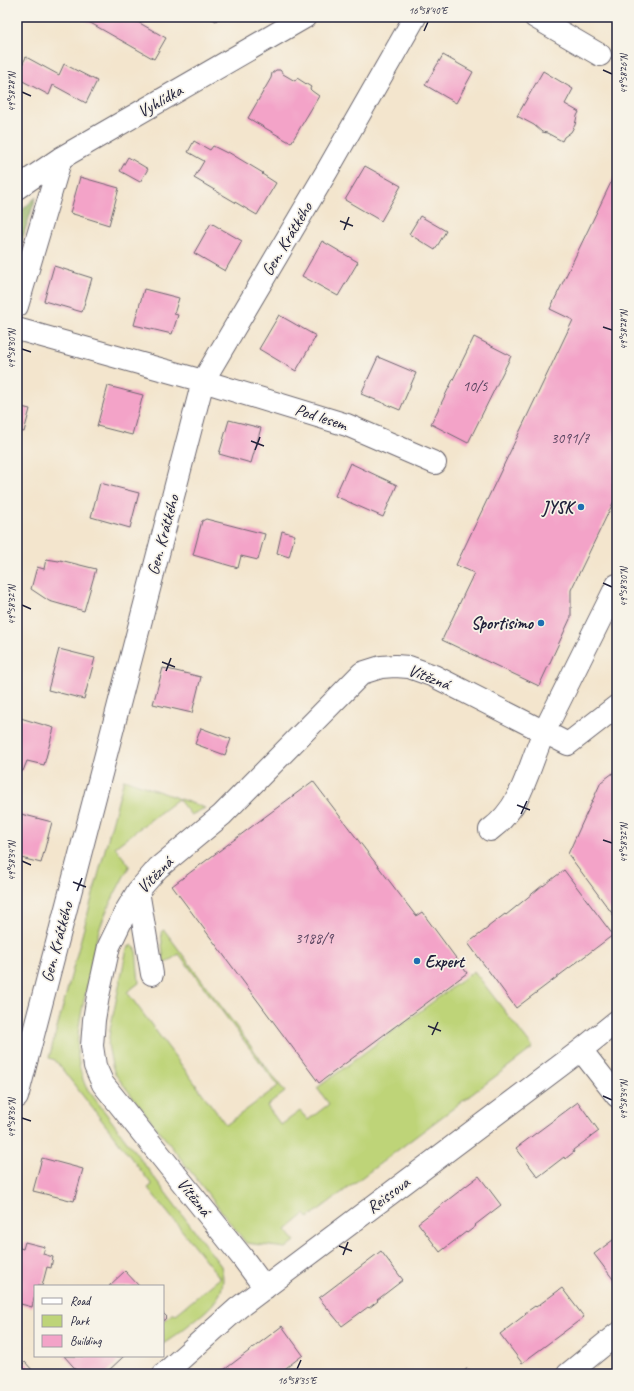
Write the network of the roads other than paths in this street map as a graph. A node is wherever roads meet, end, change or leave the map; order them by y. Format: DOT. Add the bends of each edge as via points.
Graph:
graph roads {
  1 [pos="305,17"];
  2 [pos="414,17"];
  3 [pos="535,17"];
  4 [pos="600,55"];
  5 [pos="61,158"];
  6 [pos="17,188"];
  7 [pos="17,306"];
  8 [pos="17,329"];
  9 [pos="203,381"];
  10 [pos="435,463"];
  11 [pos="617,585"];
  12 [pos="617,706"];
  13 [pos="544,732"];
  14 [pos="490,830"];
  15 [pos="138,891"];
  16 [pos="152,974"];
  17 [pos="617,1021"];
  18 [pos="581,1050"];
  19 [pos="617,1096"];
  20 [pos="17,1097"];
  21 [pos="265,1288"];
  22 [pos="617,1334"];
  23 [pos="164,1374"];
  24 [pos="568,1374"];
  1 -- 5 [label="street, Vyhlídka"];
  2 -- 9 [label="street, Gen. Krátkého"];
  3 -- 4 [label="street"];
  5 -- 6 [label="street, Vyhlídka"];
  5 -- 7 [label="street"];
  8 -- 9 [label="street, Pod lesem"];
  9 -- 10 [label="street, Pod lesem" via="347,425"];
  9 -- 20 [label="street, Gen. Krátkého"];
  11 -- 13 [label="street"];
  12 -- 13 [label="street, Vítězná" via="568,744"];
  13 -- 14 [label="street" via="519,796 505,816"];
  13 -- 15 [label="street, Vítězná" via="434,676 409,667 381,667 362,673 222,815 158,868"];
  15 -- 16 [label="street"];
  15 -- 21 [label="street, Vítězná" via="109,946 94,1020 92,1046 95,1066 102,1084"];
  17 -- 18 [label="street, Reissova"];
  18 -- 19 [label="street"];
  18 -- 21 [label="street, Reissova"];
  21 -- 23 [label="street, Reissova" via="238,1308"];
  22 -- 24 [label="street"];
}
